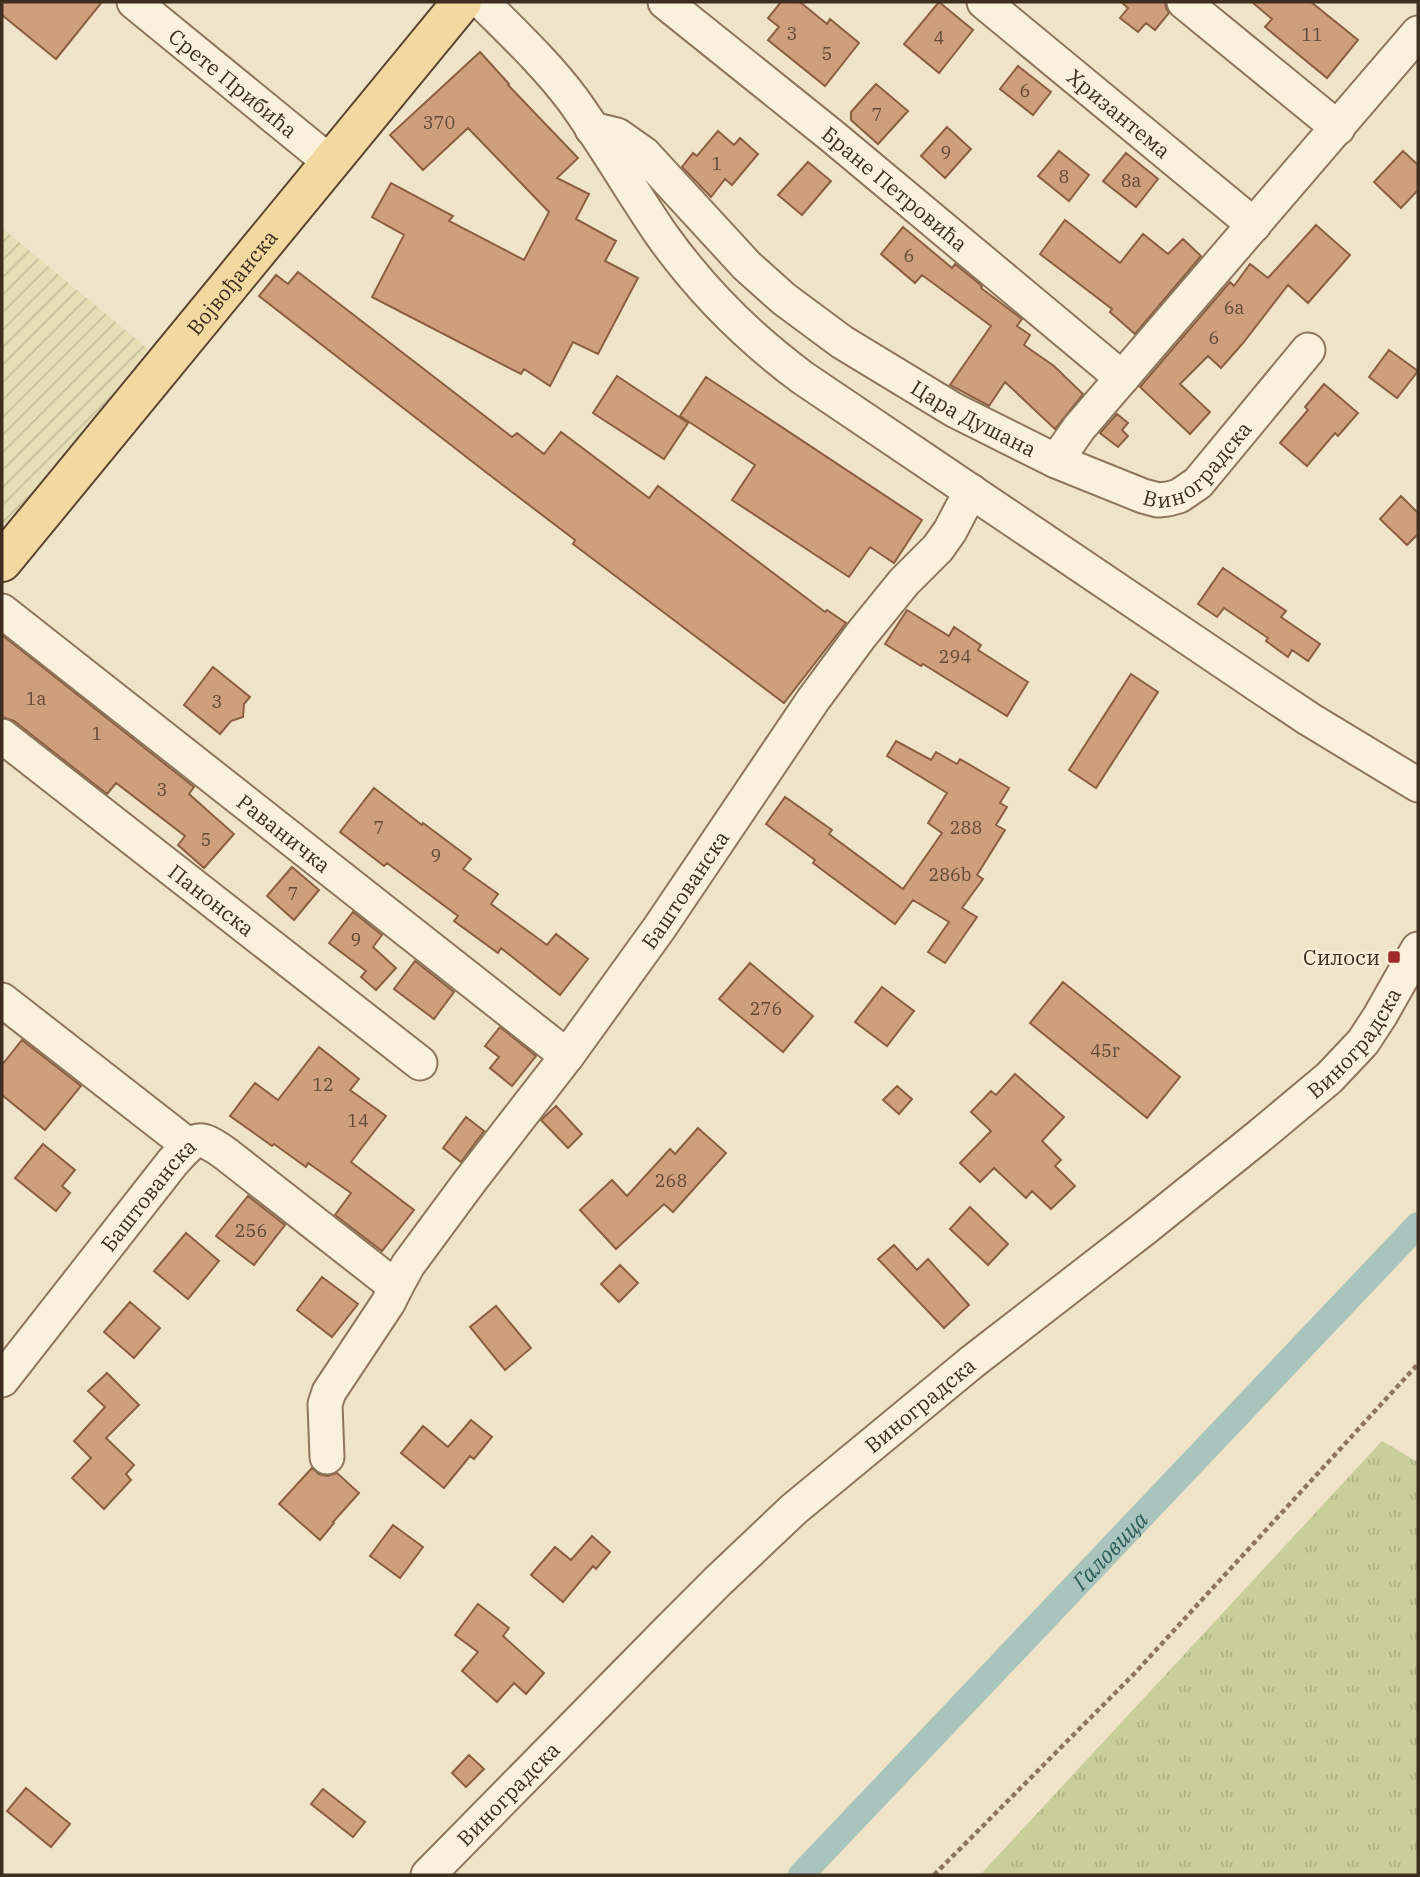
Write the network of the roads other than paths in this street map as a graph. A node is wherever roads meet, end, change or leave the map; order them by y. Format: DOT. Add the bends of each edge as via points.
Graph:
graph roads {
  1 [pos="134,2"];
  2 [pos="462,2"];
  3 [pos="482,2"];
  4 [pos="665,2"];
  5 [pos="984,2"];
  6 [pos="1184,2"];
  7 [pos="1418,33"];
  8 [pos="1338,128"];
  9 [pos="593,129"];
  10 [pos="331,163"];
  11 [pos="1254,225"];
  12 [pos="1308,350"];
  13 [pos="1122,378"];
  14 [pos="1056,461"];
  15 [pos="962,508"];
  16 [pos="2,562"];
  17 [pos="2,611"];
  18 [pos="2,736"];
  19 [pos="1418,785"];
  20 [pos="1418,949"];
  21 [pos="2,1000"];
  22 [pos="567,1055"];
  23 [pos="420,1063"];
  24 [pos="188,1145"];
  25 [pos="396,1287"];
  26 [pos="2,1380"];
  27 [pos="327,1457"];
  28 [pos="428,1875"];
  1 -- 10 [label="street, Срете Прибића"];
  2 -- 10 [label="main road, Војвођанска"];
  3 -- 9 [label="street" via="549,72"];
  4 -- 13 [label="street, Бране Петровића"];
  5 -- 11 [label="street, Хризантема"];
  6 -- 8 [label="street"];
  7 -- 8 [label="street, Цара Душана"];
  8 -- 11 [label="street, Цара Душана"];
  9 -- 14 [label="street, Цара Душана" via="617,135 644,154 765,284 821,327 954,410"];
  9 -- 15 [label="street" via="663,236 742,329"];
  10 -- 16 [label="main road, Војвођанска"];
  11 -- 13 [label="street, Цара Душана"];
  12 -- 14 [label="street, Виноградска" via="1199,483 1179,496 1143,496"];
  13 -- 14 [label="street, Цара Душана"];
  15 -- 19 [label="street"];
  15 -- 22 [label="street, Баштованска" via="938,548 888,600 821,689 675,906"];
  17 -- 22 [label="street, Раваничка"];
  18 -- 23 [label="street, Панонска"];
  20 -- 28 [label="street, Виноградска" via="1363,1042 1329,1078 794,1509"];
  21 -- 24 [label="street"];
  22 -- 25 [label="street, Баштованска"];
  24 -- 25 [label="street, Баштованска" via="203,1140 211,1143"];
  24 -- 26 [label="street, Баштованска"];
  25 -- 27 [label="street, Баштованска" via="329,1392 325,1404"];
}
